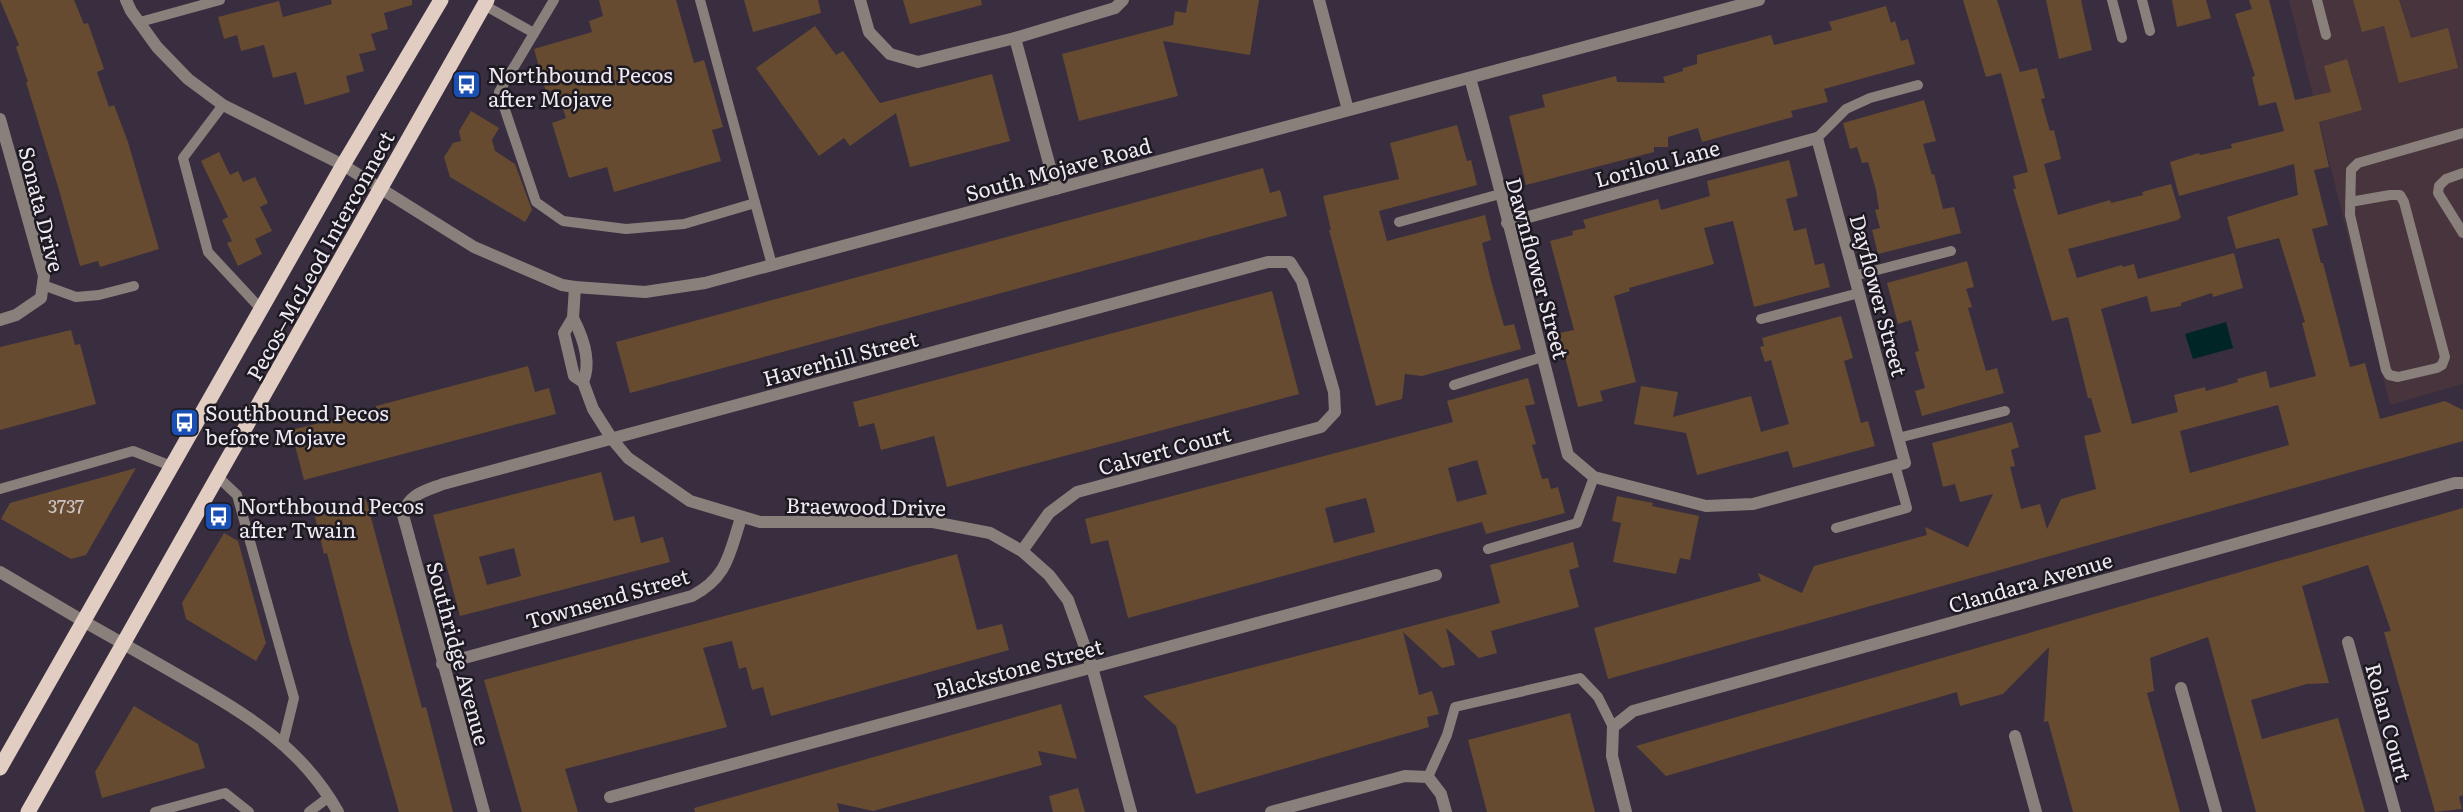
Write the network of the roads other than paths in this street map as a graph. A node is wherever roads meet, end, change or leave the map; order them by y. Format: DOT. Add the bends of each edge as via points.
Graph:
graph roads {
  1 [pos="126,0"];
  2 [pos="220,0"];
  3 [pos="441,0"];
  4 [pos="554,0"];
  5 [pos="699,0"];
  6 [pos="860,0"];
  7 [pos="1123,0"];
  8 [pos="1319,0"];
  9 [pos="1759,0"];
  10 [pos="2112,0"];
  11 [pos="2142,0"];
  12 [pos="2317,0"];
  13 [pos="485,2"];
  14 [pos="140,22"];
  15 [pos="2150,31"];
  16 [pos="534,33"];
  17 [pos="2326,35"];
  18 [pos="1015,38"];
  19 [pos="2122,38"];
  20 [pos="1470,78"];
  21 [pos="1918,85"];
  22 [pos="223,105"];
  23 [pos="1348,110"];
  24 [pos="0,119"];
  25 [pos="2463,133"];
  26 [pos="1817,138"];
  27 [pos="343,165"];
  28 [pos="2463,172"];
  29 [pos="382,188"];
  30 [pos="1056,189"];
  31 [pos="1500,195"];
  32 [pos="2350,202"];
  33 [pos="755,203"];
  34 [pos="1399,222"];
  35 [pos="1507,223"];
  36 [pos="2463,233"];
  37 [pos="1951,251"];
  38 [pos="772,266"];
  39 [pos="1854,276"];
  40 [pos="43,285"];
  41 [pos="134,286"];
  42 [pos="575,287"];
  43 [pos="1858,292"];
  44 [pos="261,309"];
  45 [pos="1761,319"];
  46 [pos="0,320"];
  47 [pos="1542,357"];
  48 [pos="1454,385"];
  49 [pos="2005,411"];
  50 [pos="1335,412"];
  51 [pos="1898,438"];
  52 [pos="612,439"];
  53 [pos="1900,464"];
  54 [pos="171,466"];
  55 [pos="218,477"];
  56 [pos="1594,477"];
  57 [pos="2463,483"];
  58 [pos="0,489"];
  59 [pos="405,504"];
  60 [pos="741,518"];
  61 [pos="1836,528"];
  62 [pos="1488,549"];
  63 [pos="1022,551"];
  64 [pos="0,572"];
  65 [pos="1436,575"];
  66 [pos="83,621"];
  67 [pos="2348,642"];
  68 [pos="123,644"];
  69 [pos="442,664"];
  70 [pos="1092,668"];
  71 [pos="2181,687"];
  72 [pos="1613,727"];
  73 [pos="2015,736"];
  74 [pos="284,743"];
  75 [pos="6,746"];
  76 [pos="0,768"];
  77 [pos="1428,777"];
  78 [pos="610,797"];
  79 [pos="329,798"];
  80 [pos="28,812"];
  81 [pos="155,812"];
  82 [pos="249,812"];
  83 [pos="309,812"];
  84 [pos="338,812"];
  85 [pos="484,812"];
  86 [pos="1131,812"];
  87 [pos="1271,812"];
  88 [pos="1446,812"];
  89 [pos="1626,812"];
  90 [pos="2036,812"];
  91 [pos="2216,812"];
  92 [pos="2394,812"];
  1 -- 14 [label="street, South Mojave Road"];
  2 -- 14 [label="lane"];
  3 -- 27 [label="main road, Pecos–McLeod Interconnect"];
  4 -- 16 [label="lane"];
  5 -- 33 [label="lane"];
  6 -- 18 [label="street" via="869,33 890,54 918,62"];
  7 -- 18 [label="street" via="1115,8"];
  8 -- 23 [label="street"];
  9 -- 20 [label="street, South Mojave Road"];
  10 -- 19 [label="lane"];
  11 -- 15 [label="lane"];
  12 -- 17 [label="lane"];
  13 -- 16 [label="lane"];
  13 -- 29 [label="main road, Pecos–McLeod Interconnect"];
  14 -- 22 [label="street, South Mojave Road" via="157,47 188,79"];
  16 -- 33 [label="lane" via="499,92 536,202 563,221 626,229 684,224"];
  18 -- 30 [label="street"];
  20 -- 23 [label="street, South Mojave Road"];
  20 -- 31 [label="street, Dawnflower Street"];
  21 -- 26 [label="lane" via="1846,109"];
  22 -- 27 [label="street, South Mojave Road"];
  22 -- 44 [label="lane" via="183,158 208,252"];
  23 -- 30 [label="street, South Mojave Road"];
  24 -- 40 [label="street, Sonata Drive" via="44,276"];
  25 -- 32 [label="lane" via="2358,162 2351,170"];
  26 -- 35 [label="street, Lorilou Lane"];
  26 -- 39 [label="street, Dayflower Street"];
  27 -- 29 [label="street, South Mojave Road"];
  27 -- 44 [label="main road, Pecos–McLeod Interconnect"];
  28 -- 36 [label="lane" via="2446,179 2438,193"];
  29 -- 42 [label="street, South Mojave Road" via="474,247"];
  29 -- 55 [label="main road, Pecos–McLeod Interconnect"];
  30 -- 38 [label="street, South Mojave Road"];
  31 -- 34 [label="lane"];
  31 -- 35 [label="street, Dawnflower Street"];
  32 -- 32 [label="lane" via="2386,370 2398,377 2437,368 2445,357 2404,202 2400,195"];
  33 -- 38 [label="lane"];
  35 -- 47 [label="street, Dawnflower Street"];
  37 -- 39 [label="lane"];
  38 -- 42 [label="street, South Mojave Road" via="705,284 645,292"];
  39 -- 43 [label="street, Dayflower Street"];
  40 -- 41 [label="lane" via="76,297"];
  40 -- 46 [label="street, Sonata Drive" via="41,298 16,315"];
  42 -- 52 [label="street, Braewood Drive" via="573,318 564,333 574,376 583,382 593,410"];
  43 -- 45 [label="lane"];
  43 -- 51 [label="street, Dayflower Street"];
  44 -- 54 [label="main road, Pecos–McLeod Interconnect"];
  47 -- 48 [label="lane"];
  47 -- 56 [label="street, Dawnflower Street" via="1568,455"];
  49 -- 51 [label="lane"];
  50 -- 52 [label="street, Haverhill Street" via="1334,392 1302,281 1290,262 1268,262"];
  50 -- 63 [label="street, Calvert Court" via="1321,426 1077,492 1049,513"];
  51 -- 53 [label="street, Dayflower Street"];
  52 -- 59 [label="street, Haverhill Street" via="443,484"];
  52 -- 60 [label="street, Braewood Drive" via="628,458 690,501"];
  53 -- 56 [label="street" via="1753,504 1706,506"];
  53 -- 61 [label="lane" via="1907,508"];
  54 -- 58 [label="lane" via="133,451"];
  54 -- 66 [label="main road, Pecos–McLeod Interconnect"];
  55 -- 68 [label="main road, Pecos–McLeod Interconnect"];
  55 -- 74 [label="lane" via="237,495 294,698"];
  56 -- 62 [label="lane" via="1577,523"];
  57 -- 72 [label="street, Clandara Avenue" via="1633,711"];
  59 -- 69 [label="street, Southridge Avenue" via="403,515"];
  60 -- 63 [label="street, Braewood Drive" via="760,522 933,522 990,533"];
  60 -- 69 [label="street, Townsend Street" via="724,570 707,588 692,596"];
  63 -- 70 [label="street, Braewood Drive" via="1049,575 1068,600"];
  64 -- 66 [label="street"];
  65 -- 70 [label="street, Blackstone Street"];
  66 -- 68 [label="street"];
  66 -- 75 [label="main road, Pecos–McLeod Interconnect"];
  67 -- 92 [label="street, Rolan Court"];
  68 -- 74 [label="street" via="242,712"];
  68 -- 80 [label="main road, Pecos–McLeod Interconnect"];
  69 -- 85 [label="street, Southridge Avenue"];
  70 -- 78 [label="street, Blackstone Street"];
  70 -- 86 [label="street, Braewood Drive"];
  71 -- 91 [label="street"];
  72 -- 77 [label="lane" via="1598,696 1580,678 1455,707"];
  72 -- 89 [label="street" via="1612,756"];
  73 -- 90 [label="street"];
  74 -- 79 [label="street"];
  75 -- 76 [label="main road, Pecos–McLeod Interconnect"];
  77 -- 87 [label="street" via="1405,776"];
  77 -- 88 [label="street" via="1441,794"];
  79 -- 83 [label="lane"];
  79 -- 84 [label="street"];
  81 -- 82 [label="lane" via="225,793"];
}
